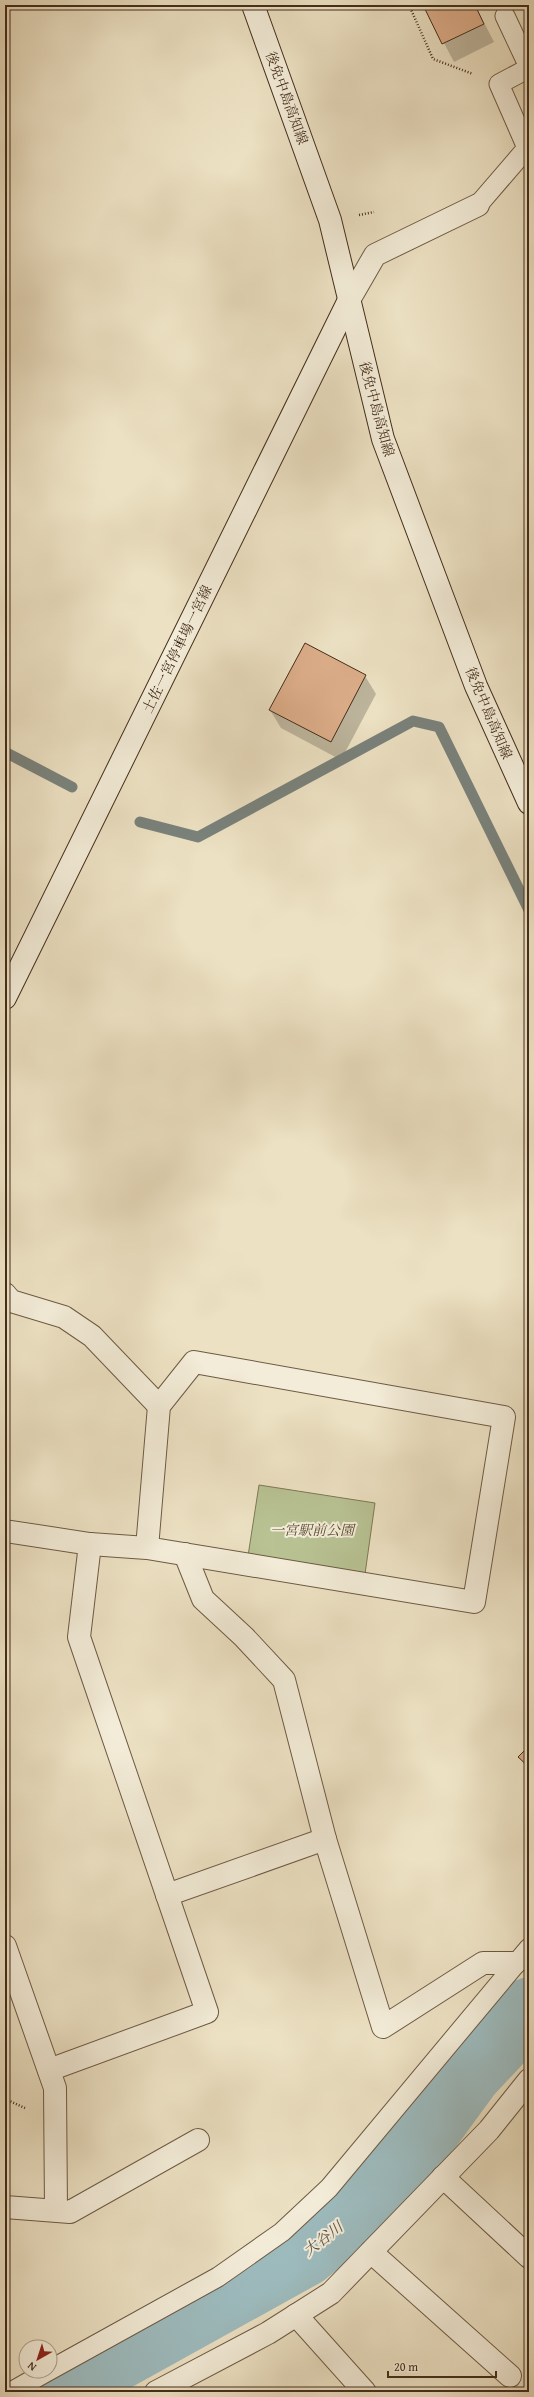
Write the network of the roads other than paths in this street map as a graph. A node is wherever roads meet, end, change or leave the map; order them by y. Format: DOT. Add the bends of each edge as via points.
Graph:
graph roads {
  1 [pos="253,5"];
  2 [pos="505,16"];
  3 [pos="529,68"];
  4 [pos="478,205"];
  5 [pos="349,300"];
  6 [pos="529,803"];
  7 [pos="5,998"];
  8 [pos="5,1294"];
  9 [pos="159,1406"];
  10 [pos="5,1531"];
  11 [pos="90,1544"];
  12 [pos="148,1548"];
  13 [pos="185,1554"];
  14 [pos="325,1839"];
  15 [pos="167,1895"];
  16 [pos="5,1946"];
  17 [pos="522,1955"];
  18 [pos="49,2070"];
  19 [pos="529,2080"];
  20 [pos="198,2140"];
  21 [pos="443,2177"];
  22 [pos="5,2207"];
  23 [pos="56,2210"];
  24 [pos="371,2252"];
  25 [pos="529,2257"];
  26 [pos="296,2315"];
  27 [pos="58,2365"];
  28 [pos="510,2376"];
  29 [pos="33,2379"];
  30 [pos="11,2392"];
  31 [pos="156,2392"];
  32 [pos="365,2392"];
  1 -- 5 [label="street, 後免中島高知線" via="330,220"];
  2 -- 3 [label="lane"];
  3 -- 4 [label="lane" via="499,84 527,148"];
  4 -- 5 [label="street, 土佐一宮停車場一宮線" via="375,255"];
  5 -- 6 [label="street, 後免中島高知線" via="383,439 476,686"];
  5 -- 7 [label="street, 土佐一宮停車場一宮線"];
  8 -- 9 [label="street" via="11,1301 64,1317 92,1336"];
  9 -- 12 [label="street"];
  9 -- 13 [label="street" via="194,1362 504,1417 474,1602"];
  10 -- 11 [label="street"];
  11 -- 12 [label="street"];
  11 -- 15 [label="street" via="79,1636"];
  12 -- 13 [label="street"];
  13 -- 14 [label="street" via="203,1599 244,1637 284,1680"];
  14 -- 15 [label="street"];
  14 -- 17 [label="street" via="383,2026 483,1963"];
  15 -- 18 [label="street" via="207,2012"];
  16 -- 18 [label="street"];
  17 -- 27 [label="lane" via="329,2188 282,2232 218,2277"];
  18 -- 23 [label="street" via="55,2088"];
  19 -- 21 [label="street" via="489,2130"];
  20 -- 23 [label="street" via="70,2212"];
  21 -- 24 [label="street"];
  21 -- 25 [label="street"];
  22 -- 23 [label="street"];
  24 -- 26 [label="street" via="331,2293"];
  24 -- 28 [label="street"];
  26 -- 31 [label="street" via="268,2333"];
  26 -- 32 [label="street"];
  29 -- 30 [label="lane"];
}
